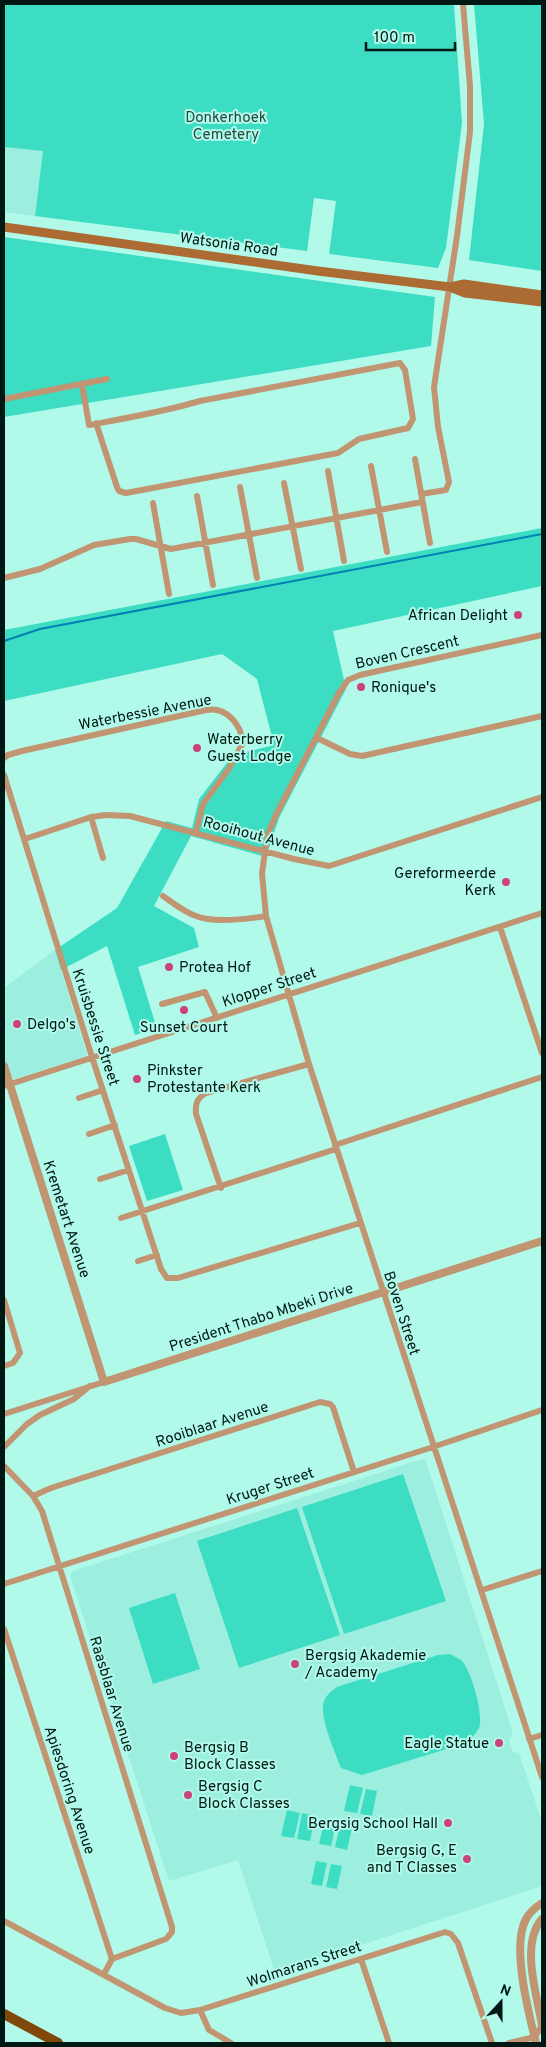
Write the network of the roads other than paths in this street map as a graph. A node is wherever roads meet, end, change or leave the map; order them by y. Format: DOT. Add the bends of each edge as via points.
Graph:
graph roads {
  1 [pos="463,4"];
  2 [pos="4,227"];
  3 [pos="450,287"];
  4 [pos="542,295"];
  5 [pos="542,302"];
  6 [pos="107,379"];
  7 [pos="82,384"];
  8 [pos="4,399"];
  9 [pos="96,424"];
  10 [pos="414,459"];
  11 [pos="372,466"];
  12 [pos="328,471"];
  13 [pos="284,482"];
  14 [pos="240,487"];
  15 [pos="421,494"];
  16 [pos="197,496"];
  17 [pos="422,502"];
  18 [pos="152,503"];
  19 [pos="380,510"];
  20 [pos="336,518"];
  21 [pos="292,526"];
  22 [pos="249,534"];
  23 [pos="205,542"];
  24 [pos="430,543"];
  25 [pos="160,547"];
  26 [pos="387,552"];
  27 [pos="344,561"];
  28 [pos="301,569"];
  29 [pos="4,578"];
  30 [pos="256,578"];
  31 [pos="213,586"];
  32 [pos="169,594"];
  33 [pos="542,634"];
  34 [pos="542,716"];
  35 [pos="317,738"];
  36 [pos="4,758"];
  37 [pos="4,775"];
  38 [pos="542,797"];
  39 [pos="91,817"];
  40 [pos="196,832"];
  41 [pos="25,839"];
  42 [pos="264,851"];
  43 [pos="103,858"];
  44 [pos="163,896"];
  45 [pos="542,913"];
  46 [pos="266,916"];
  47 [pos="500,927"];
  48 [pos="288,994"];
  49 [pos="162,1004"];
  50 [pos="216,1018"];
  51 [pos="542,1053"];
  52 [pos="92,1057"];
  53 [pos="309,1064"];
  54 [pos="4,1066"];
  55 [pos="542,1077"];
  56 [pos="7,1085"];
  57 [pos="103,1090"];
  58 [pos="79,1098"];
  59 [pos="115,1126"];
  60 [pos="89,1134"];
  61 [pos="336,1147"];
  62 [pos="129,1170"];
  63 [pos="100,1179"];
  64 [pos="221,1188"];
  65 [pos="143,1212"];
  66 [pos="122,1218"];
  67 [pos="360,1222"];
  68 [pos="542,1241"];
  69 [pos="157,1256"];
  70 [pos="138,1261"];
  71 [pos="383,1293"];
  72 [pos="4,1300"];
  73 [pos="4,1366"];
  74 [pos="104,1382"];
  75 [pos="90,1386"];
  76 [pos="542,1410"];
  77 [pos="4,1414"];
  78 [pos="4,1447"];
  79 [pos="433,1447"];
  80 [pos="4,1466"];
  81 [pos="354,1472"];
  82 [pos="33,1496"];
  83 [pos="58,1566"];
  84 [pos="542,1571"];
  85 [pos="4,1584"];
  86 [pos="482,1590"];
  87 [pos="4,1629"];
  88 [pos="542,1735"];
  89 [pos="529,1739"];
  90 [pos="542,1777"];
  91 [pos="542,1903"];
  92 [pos="542,1919"];
  93 [pos="4,1920"];
  94 [pos="112,1959"];
  95 [pos="361,1959"];
  96 [pos="104,1974"];
  97 [pos="200,2010"];
  98 [pos="4,2014"];
  99 [pos="542,2025"];
  100 [pos="536,2040"];
  101 [pos="58,2043"];
  102 [pos="231,2043"];
  103 [pos="389,2043"];
  104 [pos="492,2043"];
  105 [pos="509,2043"];
  1 -- 3 [label="street" via="470,86 470,132"];
  2 -- 3 [label="main road, Watsonia Road"];
  3 -- 4 [label="main road, Watsonia Road" via="464,284"];
  3 -- 5 [label="main road, Watsonia Road" via="465,293"];
  3 -- 15 [label="street" via="434,387 449,484 446,490"];
  6 -- 7 [label="street"];
  7 -- 8 [label="street"];
  7 -- 9 [label="street" via="90,425"];
  9 -- 9 [label="street" via="117,488 126,493 338,453 359,438 408,428 413,419 404,367 396,363"];
  10 -- 15 [label="street"];
  11 -- 19 [label="street"];
  12 -- 20 [label="street"];
  13 -- 21 [label="street"];
  14 -- 22 [label="street"];
  15 -- 17 [label="street"];
  16 -- 23 [label="street"];
  17 -- 19 [label="street"];
  17 -- 24 [label="street"];
  18 -- 25 [label="street"];
  19 -- 20 [label="street"];
  19 -- 26 [label="street"];
  20 -- 21 [label="street"];
  20 -- 27 [label="street"];
  21 -- 22 [label="street"];
  21 -- 28 [label="street"];
  22 -- 23 [label="street"];
  22 -- 30 [label="street"];
  23 -- 25 [label="street"];
  23 -- 31 [label="street"];
  25 -- 29 [label="street" via="136,538 94,545 40,569"];
  25 -- 32 [label="street"];
  33 -- 35 [label="street, Boven Crescent" via="348,680"];
  34 -- 35 [label="street" via="362,756 350,754"];
  35 -- 42 [label="street, Boven Crescent" via="276,815"];
  36 -- 40 [label="street, Waterbessie Avenue" via="22,751 206,710 223,710 240,732 243,743 203,804"];
  37 -- 41 [label="street, Kruisbessie Street"];
  38 -- 42 [label="street, Rooihout Avenue" via="329,866"];
  39 -- 40 [label="street, Rooihout Avenue" via="130,816"];
  39 -- 41 [label="street, Rooihout Avenue"];
  39 -- 43 [label="street"];
  40 -- 42 [label="street, Rooihout Avenue"];
  41 -- 52 [label="street, Kruisbessie Street"];
  42 -- 46 [label="street, Boven Street" via="262,874"];
  44 -- 46 [label="street" via="202,918 251,919"];
  45 -- 47 [label="street, Klopper Street"];
  46 -- 48 [label="street, Boven Street"];
  47 -- 48 [label="street, Klopper Street"];
  47 -- 51 [label="street"];
  48 -- 50 [label="street, Klopper Street"];
  48 -- 53 [label="street, Boven Street"];
  49 -- 50 [label="street" via="205,992"];
  50 -- 52 [label="street, Klopper Street"];
  52 -- 56 [label="street, Klopper Street"];
  52 -- 57 [label="street, Kruisbessie Street"];
  53 -- 61 [label="street, Boven Street"];
  53 -- 64 [label="street" via="206,1093 198,1100 196,1114"];
  54 -- 56 [label="street, Kremetart Avenue"];
  55 -- 61 [label="street"];
  56 -- 74 [label="street, Kremetart Avenue"];
  57 -- 58 [label="street"];
  57 -- 59 [label="street, Kruisbessie Street"];
  59 -- 60 [label="street"];
  59 -- 62 [label="street, Kruisbessie Street"];
  61 -- 64 [label="street"];
  61 -- 67 [label="street, Boven Street"];
  62 -- 63 [label="street"];
  62 -- 65 [label="street, Kruisbessie Street"];
  64 -- 65 [label="street"];
  65 -- 66 [label="street"];
  65 -- 69 [label="street, Kruisbessie Street"];
  67 -- 69 [label="street, Kruisbessie Street" via="174,1279 164,1274"];
  67 -- 71 [label="street, Boven Street"];
  68 -- 71 [label="street, President Thabo Mbeki Drive"];
  69 -- 70 [label="street"];
  71 -- 74 [label="street, President Thabo Mbeki Drive"];
  71 -- 79 [label="street, Boven Street"];
  72 -- 73 [label="street" via="20,1353 13,1363"];
  74 -- 75 [label="street, President Thabo Mbeki Drive"];
  75 -- 77 [label="street"];
  75 -- 78 [label="street, President Thabo Mbeki Drive" via="74,1399 27,1424"];
  76 -- 79 [label="street, Kruger Street"];
  79 -- 81 [label="street, Kruger Street"];
  79 -- 86 [label="street, Boven Street"];
  80 -- 82 [label="street, Raasblaar Avenue"];
  81 -- 82 [label="street, Rooiblaar Avenue" via="333,1408 320,1402"];
  81 -- 83 [label="street, Kruger Street"];
  82 -- 83 [label="street, Raasblaar Avenue" via="42,1511"];
  83 -- 85 [label="street, Kruger Street"];
  83 -- 94 [label="street, Raasblaar Avenue" via="172,1926 172,1932 166,1939"];
  84 -- 86 [label="street"];
  86 -- 89 [label="street, Boven Street"];
  87 -- 94 [label="street, Apiesdoring Avenue"];
  88 -- 89 [label="street"];
  89 -- 90 [label="street, Boven Street"];
  91 -- 100 [label="street" via="526,1918 519,1942"];
  92 -- 99 [label="street" via="533,1935 531,1952"];
  93 -- 96 [label="street"];
  94 -- 96 [label="street"];
  95 -- 97 [label="street, Wolmarans Street"];
  95 -- 103 [label="street"];
  95 -- 104 [label="street, Wolmarans Street" via="445,1932 452,1934 458,1943"];
  96 -- 97 [label="street, Wolmarans Street" via="171,2010 181,2013"];
  97 -- 102 [label="street" via="209,2030"];
  98 -- 101 [label="highway"];
  99 -- 100 [label="street"];
  100 -- 105 [label="street"];
}
